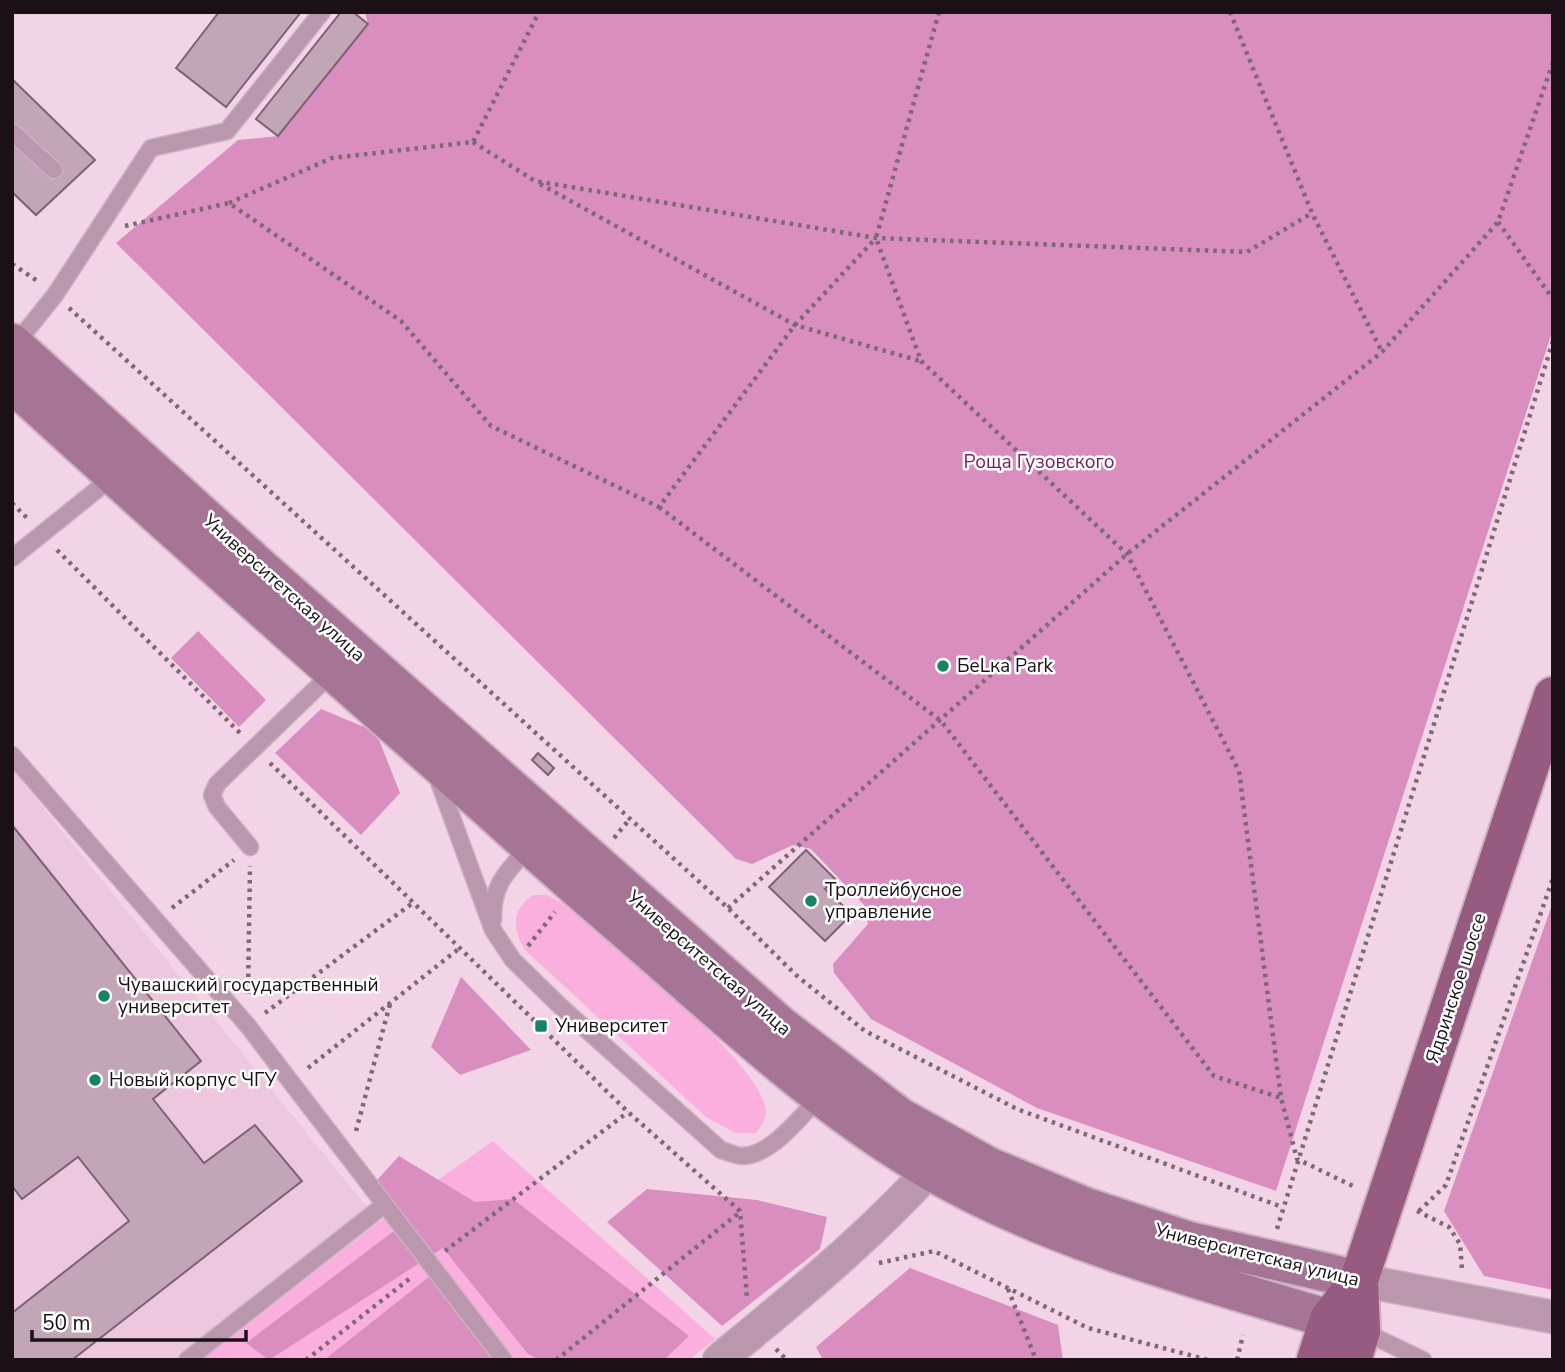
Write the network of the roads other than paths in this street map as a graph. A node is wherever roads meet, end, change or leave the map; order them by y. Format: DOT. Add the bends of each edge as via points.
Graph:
graph roads {
  1 [pos="322,12"];
  2 [pos="12,132"];
  3 [pos="54,170"];
  4 [pos="13,346"];
  5 [pos="12,383"];
  6 [pos="124,466"];
  7 [pos="12,558"];
  8 [pos="342,661"];
  9 [pos="1553,696"];
  10 [pos="12,755"];
  11 [pos="430,756"];
  12 [pos="540,835"];
  13 [pos="250,847"];
  14 [pos="493,930"];
  15 [pos="830,1085"];
  16 [pos="938,1157"];
  17 [pos="384,1205"];
  18 [pos="1359,1280"];
  19 [pos="1553,1317"];
  20 [pos="1348,1336"];
  21 [pos="187,1360"];
  22 [pos="504,1360"];
  23 [pos="719,1360"];
  24 [pos="1316,1360"];
  25 [pos="1423,1360"];
  1 -- 4 [label="lane" via="227,131 151,148 55,295"];
  2 -- 3 [label="lane"];
  4 -- 6 [label="main road, Университетская улица"];
  5 -- 6 [label="main road, Университетская улица"];
  6 -- 7 [label="lane"];
  6 -- 8 [label="main road, Университетская улица"];
  8 -- 11 [label="main road, Университетская улица"];
  8 -- 12 [label="main road, Университетская улица"];
  8 -- 13 [label="lane" via="217,784 212,795 217,807"];
  9 -- 18 [label="main road, Ядринское шоссе"];
  10 -- 17 [label="lane" via="248,1026"];
  11 -- 12 [label="main road, Университетская улица"];
  11 -- 14 [label="lane"];
  12 -- 14 [label="lane" via="499,881 493,901"];
  12 -- 15 [label="main road, Университетская улица"];
  14 -- 15 [label="lane" via="513,960 560,1006 721,1150 740,1156 756,1153 771,1144"];
  15 -- 16 [label="main road, Университетская улица"];
  16 -- 18 [label="main road, Университетская улица" via="989,1167 1086,1207 1202,1245"];
  16 -- 20 [label="main road, Университетская улица" via="995,1203"];
  16 -- 23 [label="street" via="842,1259"];
  17 -- 21 [label="lane"];
  17 -- 22 [label="lane"];
  18 -- 19 [label="street, Университетская улица"];
  18 -- 20 [label="main road, Ядринское шоссе"];
  20 -- 24 [label="main road"];
  20 -- 25 [label="lane"];
}
